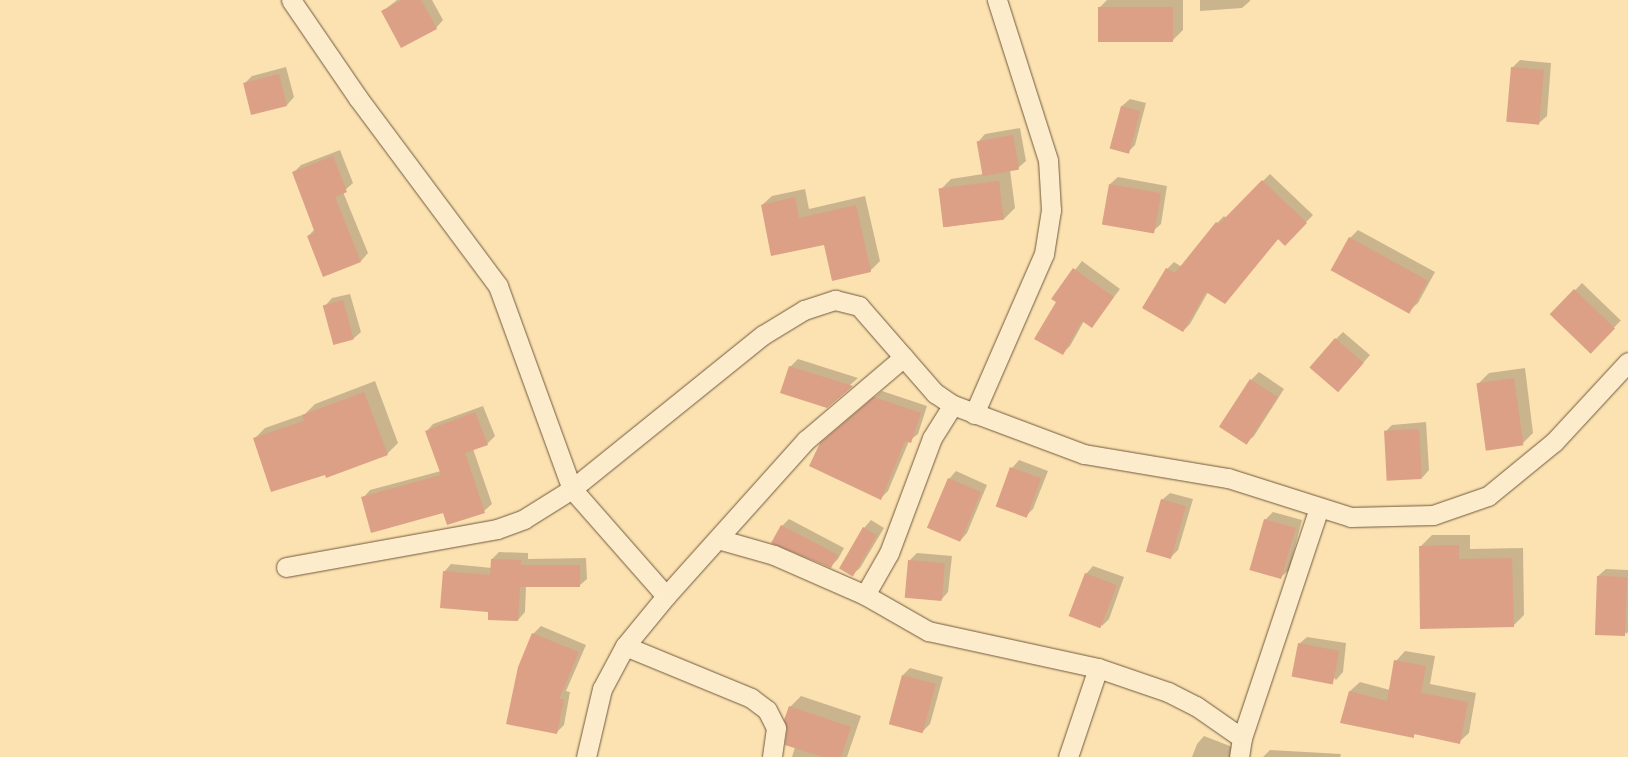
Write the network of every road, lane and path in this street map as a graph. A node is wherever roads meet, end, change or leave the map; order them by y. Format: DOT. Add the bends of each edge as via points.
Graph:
graph roads {
  1 [pos="291,0"];
  2 [pos="997,0"];
  3 [pos="904,357"];
  4 [pos="1628,362"];
  5 [pos="953,405"];
  6 [pos="974,414"];
  7 [pos="572,489"];
  8 [pos="1319,508"];
  9 [pos="718,539"];
  10 [pos="286,567"];
  11 [pos="866,595"];
  12 [pos="666,596"];
  13 [pos="625,646"];
  14 [pos="1098,668"];
  15 [pos="1242,738"];
  16 [pos="586,757"];
  17 [pos="772,757"];
  18 [pos="1068,757"];
  19 [pos="1239,757"];
  1 -- 7 [label="street" via="358,98 498,286"];
  2 -- 6 [label="street" via="1048,160 1051,210 1044,254"];
  3 -- 5 [label="street" via="935,393"];
  3 -- 7 [label="street" via="859,306 836,300 804,310 763,335"];
  3 -- 9 [label="street" via="806,440"];
  4 -- 8 [label="street" via="1554,442 1488,496 1433,515 1351,517"];
  5 -- 6 [label="street"];
  5 -- 11 [label="street" via="932,438 889,553"];
  6 -- 8 [label="street" via="1084,454 1228,478"];
  7 -- 10 [label="street" via="524,519 497,529"];
  7 -- 12 [label="street"];
  8 -- 15 [label="street"];
  9 -- 11 [label="street" via="774,555"];
  9 -- 12 [label="street"];
  11 -- 14 [label="street" via="928,631"];
  12 -- 13 [label="street"];
  13 -- 16 [label="street" via="602,690"];
  13 -- 17 [label="street" via="751,698 767,710 776,728"];
  14 -- 15 [label="street" via="1182,699"];
  14 -- 18 [label="street"];
  15 -- 19 [label="street"];
}
